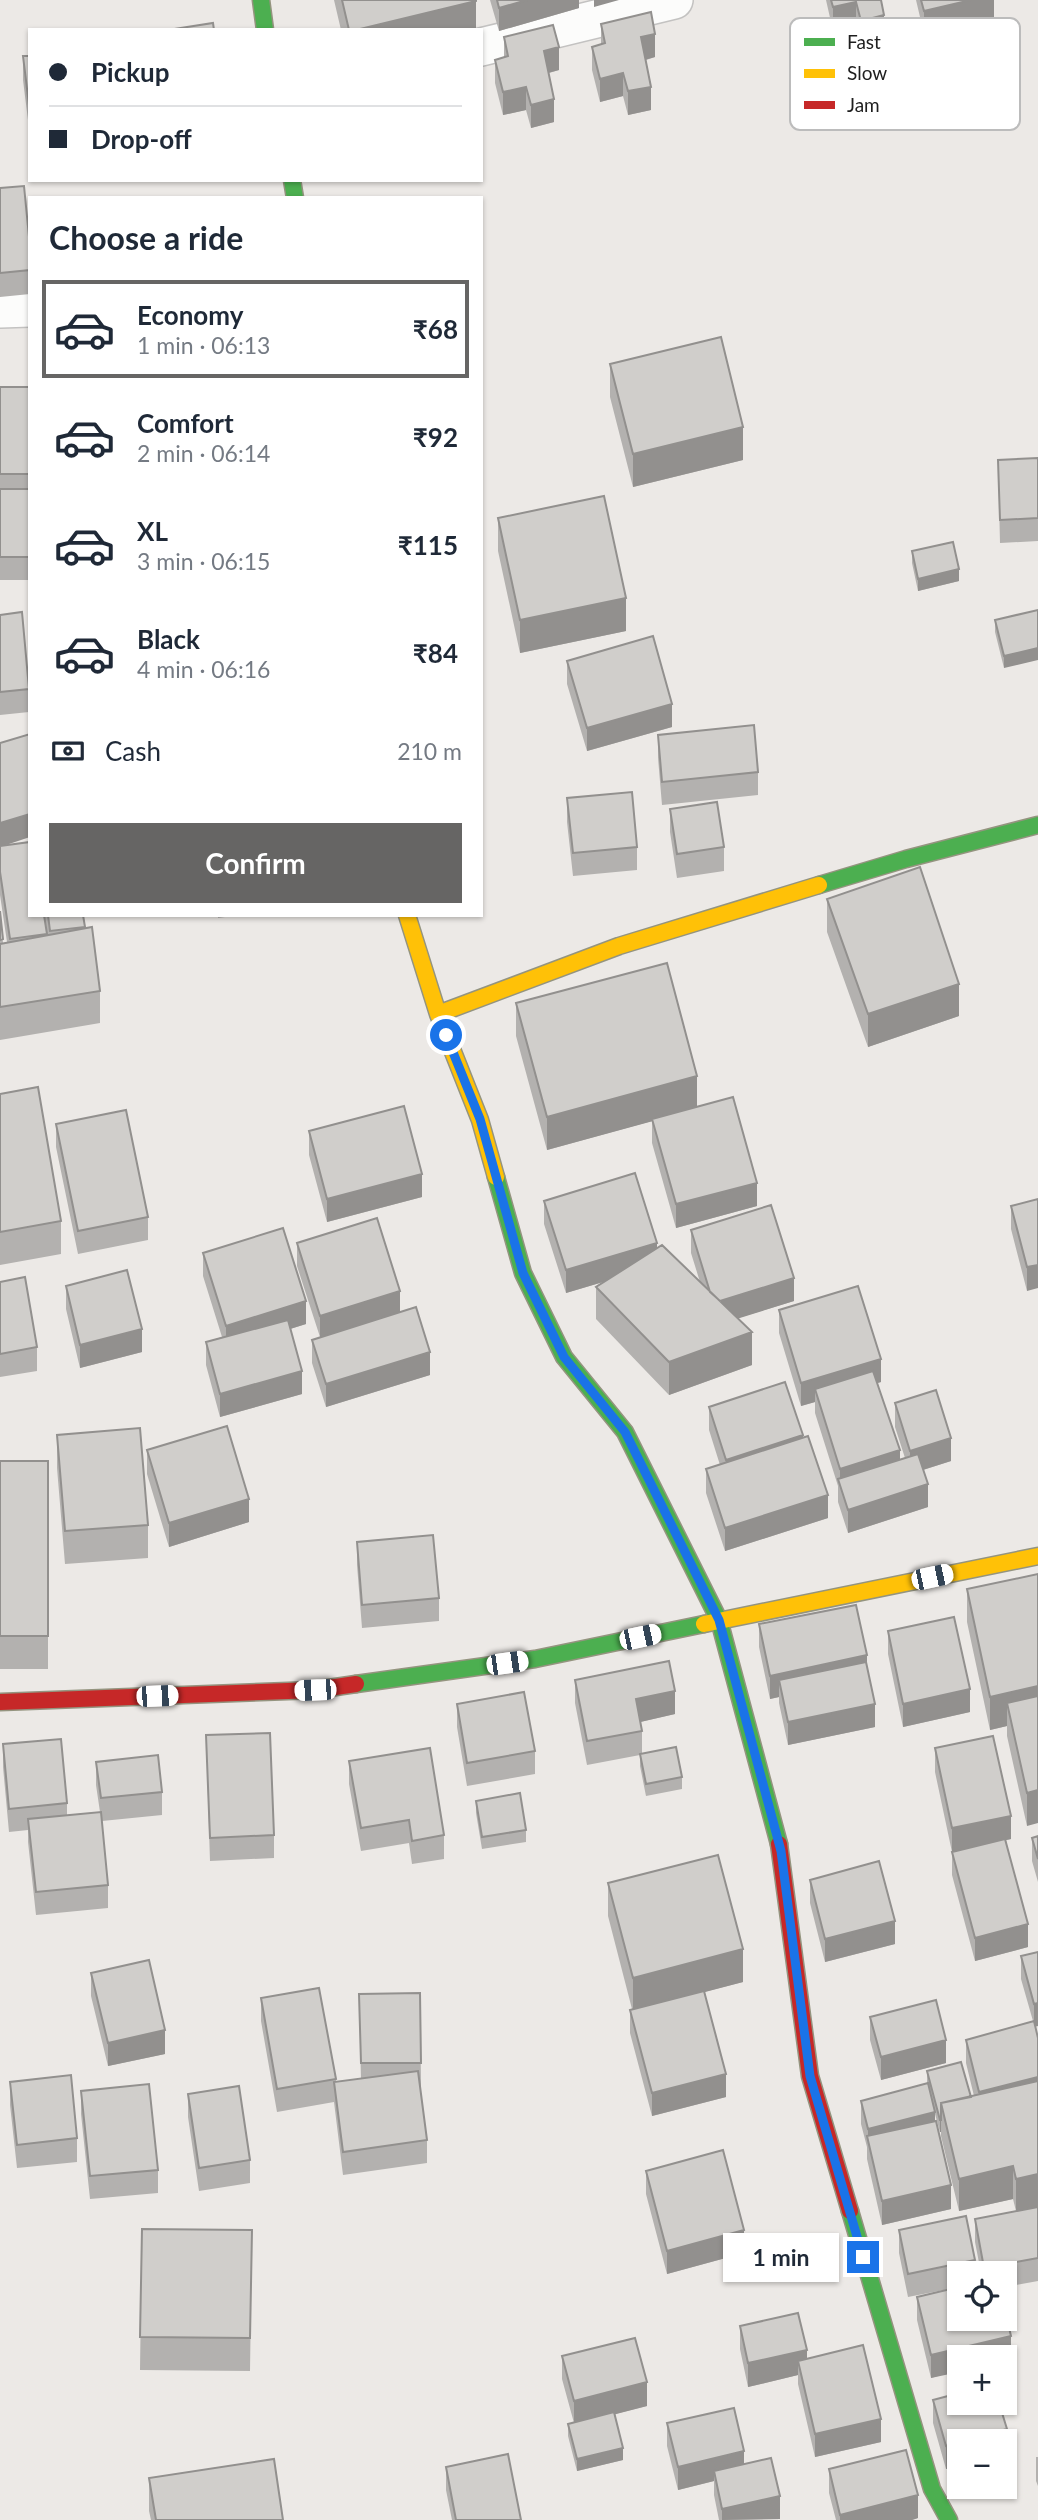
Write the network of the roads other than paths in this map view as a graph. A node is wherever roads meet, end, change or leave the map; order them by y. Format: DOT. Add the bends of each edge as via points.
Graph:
graph roads {
  1 [pos="261,0"];
  2 [pos="674,0"];
  3 [pos="265,28"];
  4 [pos="483,47"];
  5 [pos="28,308"];
  6 [pos="0,309"];
  7 [pos="1038,825"];
  8 [pos="408,917"];
  9 [pos="438,1014"];
  10 [pos="1038,1556"];
  11 [pos="719,1620"];
  12 [pos="0,1702"];
  13 [pos="949,2520"];
  1 -- 3 [label="main road"];
  2 -- 4 [label="street"];
  5 -- 6 [label="street"];
  7 -- 9 [label="main road" via="906,859 619,946"];
  8 -- 9 [label="main road"];
  9 -- 11 [label="main road" via="480,1119 523,1273 564,1357 625,1432"];
  10 -- 11 [label="main road"];
  11 -- 12 [label="main road" via="534,1659 315,1690"];
  11 -- 13 [label="main road" via="781,1851 810,2076 932,2489"];
}
